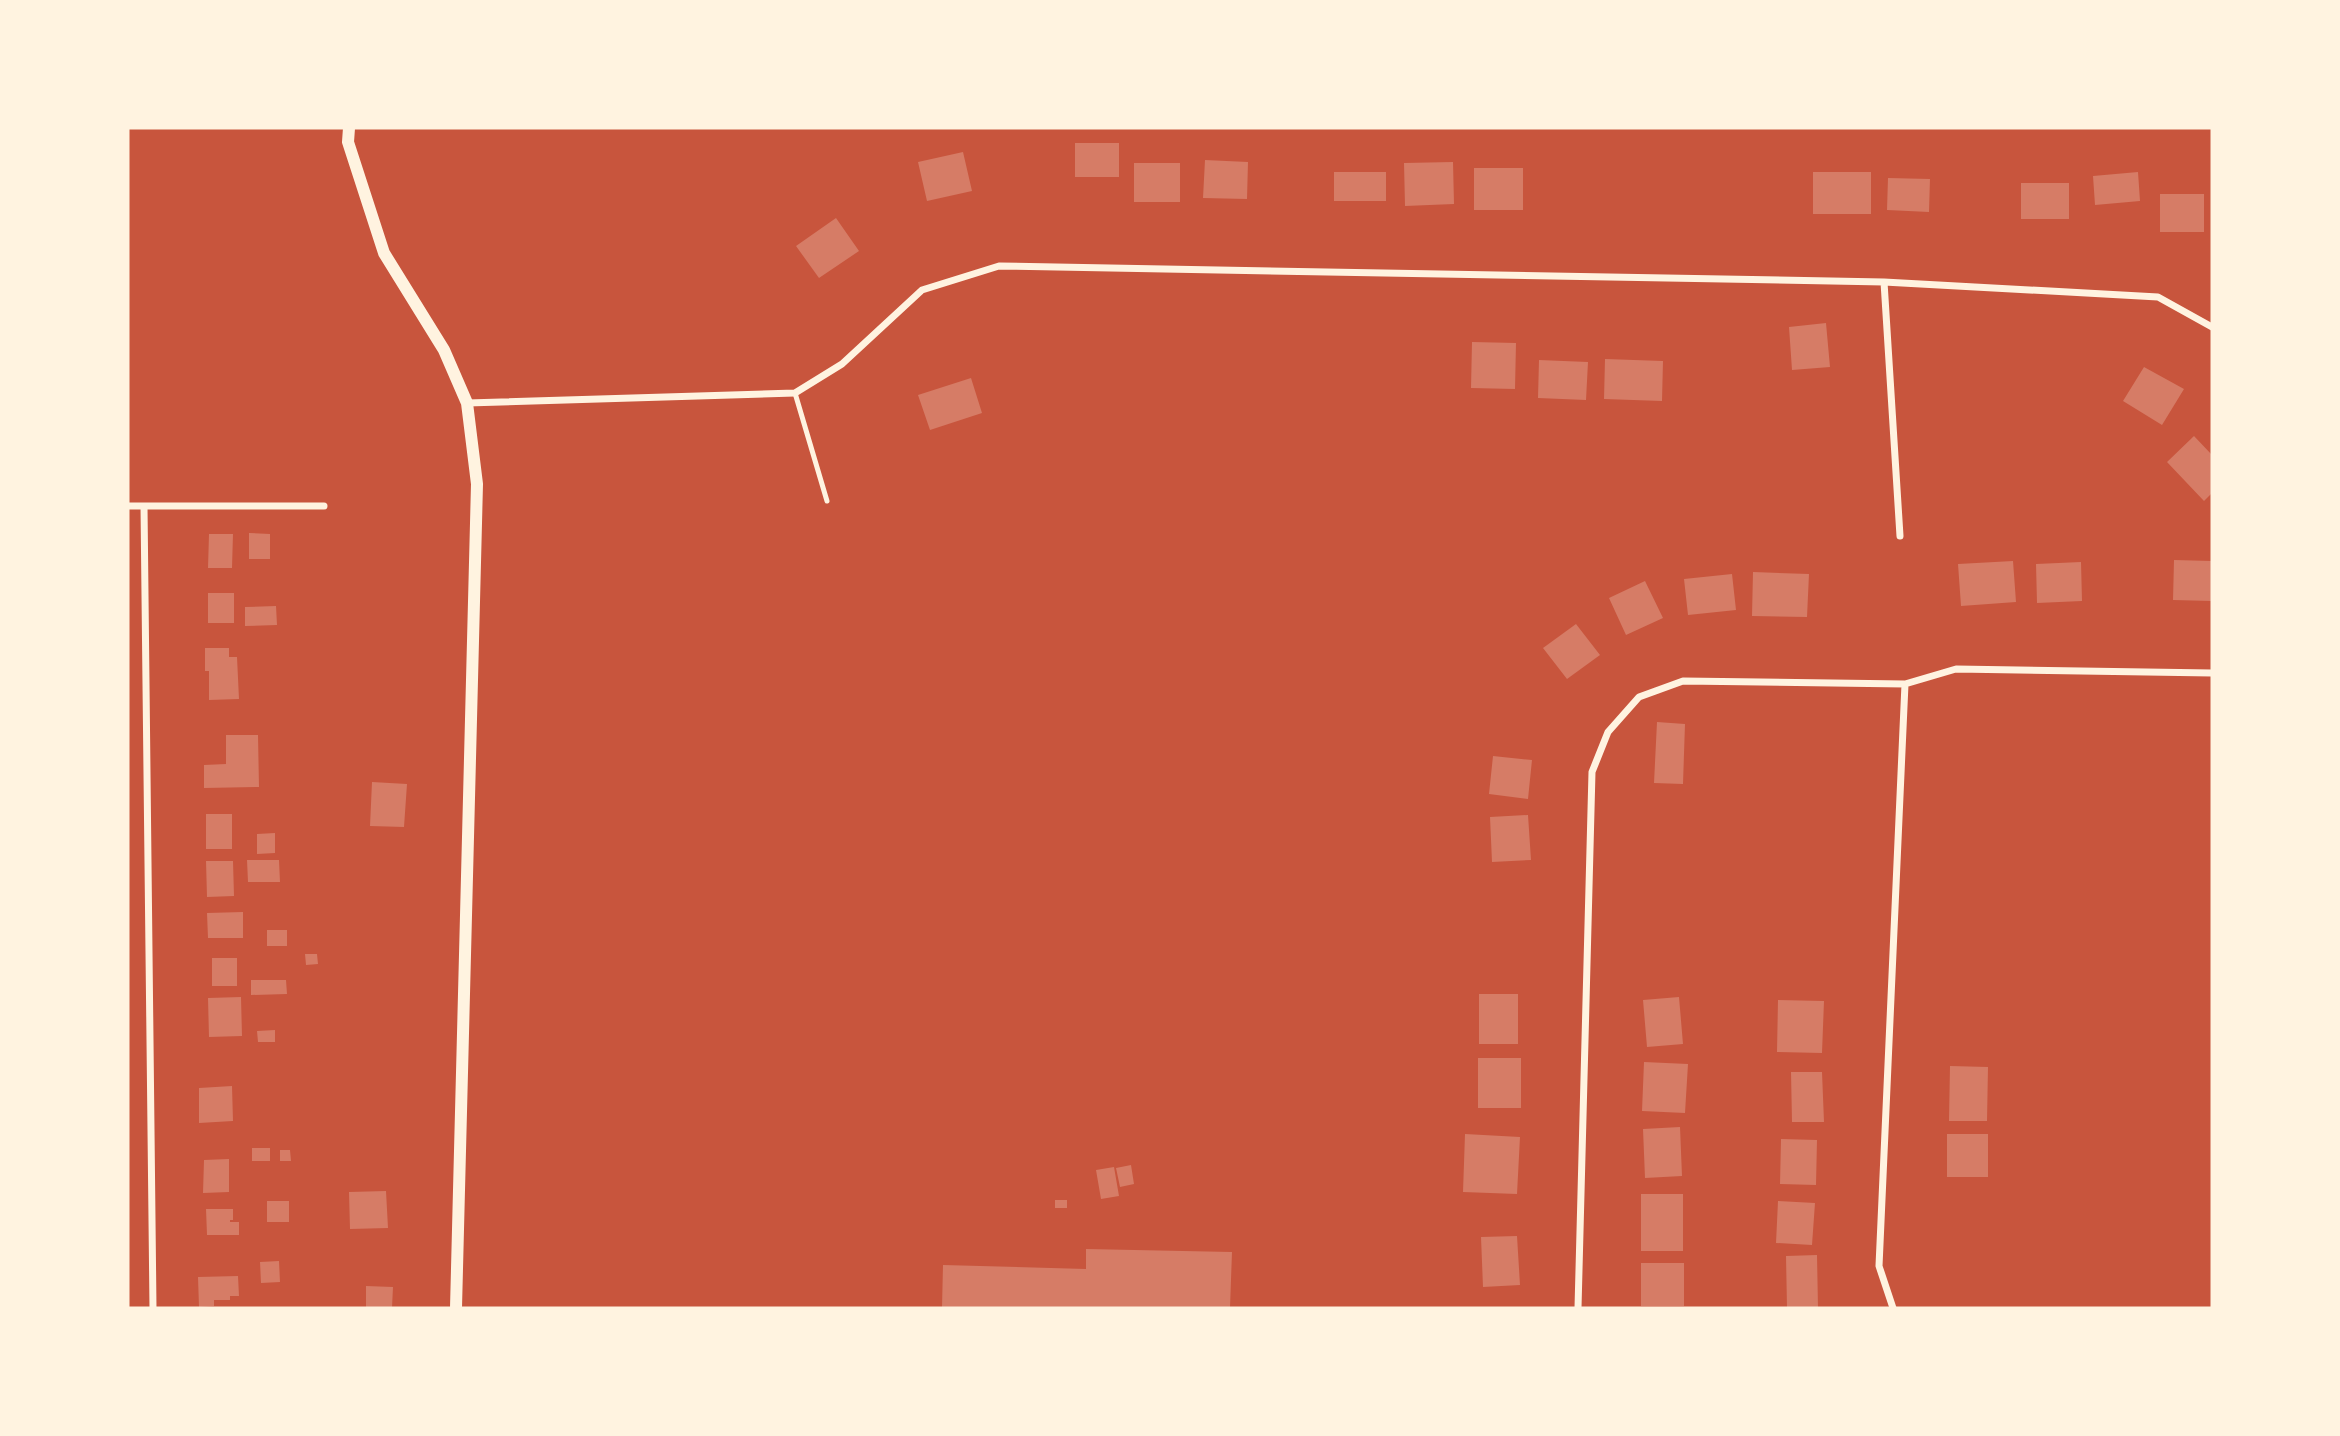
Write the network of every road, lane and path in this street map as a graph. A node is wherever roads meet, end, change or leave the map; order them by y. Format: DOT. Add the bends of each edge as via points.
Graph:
graph roads {
  1 [pos="349,128"];
  2 [pos="1884,282"];
  3 [pos="2212,327"];
  4 [pos="795,393"];
  5 [pos="467,403"];
  6 [pos="827,501"];
  7 [pos="128,506"];
  8 [pos="144,506"];
  9 [pos="324,506"];
  10 [pos="1900,536"];
  11 [pos="2212,673"];
  12 [pos="1905,684"];
  13 [pos="153,1308"];
  14 [pos="456,1308"];
  15 [pos="1578,1308"];
  16 [pos="1893,1308"];
  1 -- 5 [label="street" via="348,142 384,253 444,350"];
  2 -- 3 [label="street" via="2158,297"];
  2 -- 4 [label="street" via="999,265 922,290 842,364"];
  2 -- 10 [label="street"];
  4 -- 5 [label="street"];
  4 -- 6 [label="lane"];
  5 -- 14 [label="street" via="477,484"];
  7 -- 8 [label="street"];
  8 -- 9 [label="street"];
  8 -- 13 [label="street"];
  11 -- 12 [label="street" via="1956,669"];
  12 -- 15 [label="street" via="1683,681 1639,697 1608,732 1592,772"];
  12 -- 16 [label="street" via="1879,1266"];
}
